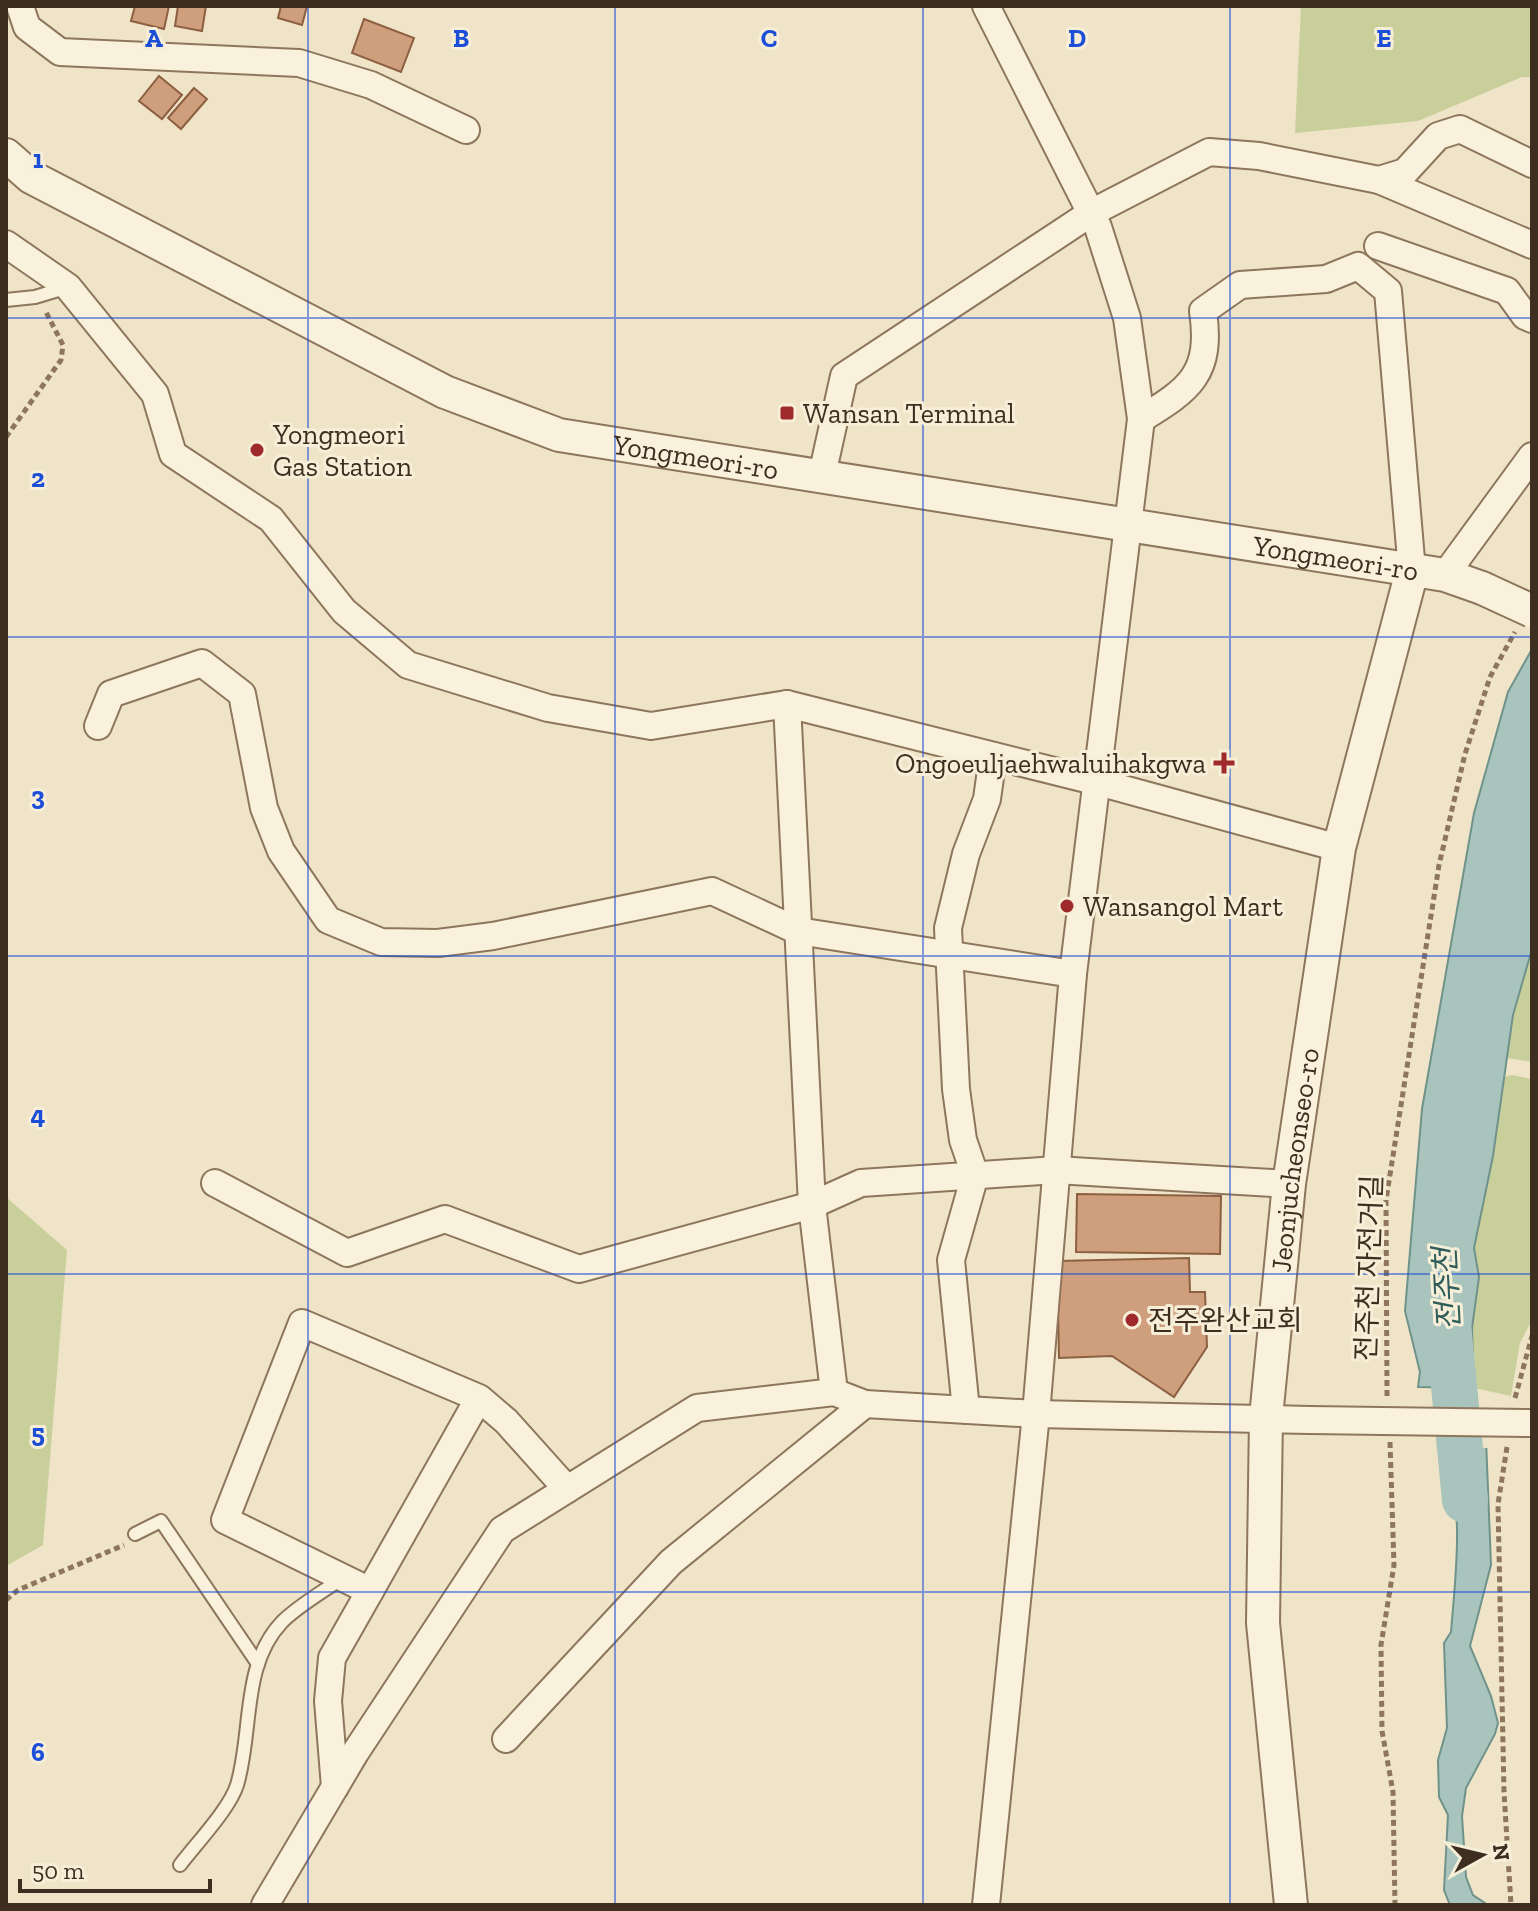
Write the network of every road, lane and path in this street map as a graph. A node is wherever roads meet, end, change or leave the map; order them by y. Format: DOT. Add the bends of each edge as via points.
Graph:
graph roads {
  1 [pos="20,6"];
  2 [pos="986,6"];
  3 [pos="466,130"];
  4 [pos="6,155"];
  5 [pos="1532,164"];
  6 [pos="1379,180"];
  7 [pos="1091,213"];
  8 [pos="6,244"];
  9 [pos="1532,245"];
  10 [pos="1378,246"];
  11 [pos="68,287"];
  12 [pos="35,297"];
  13 [pos="6,300"];
  14 [pos="1532,319"];
  15 [pos="1141,419"];
  16 [pos="6,437"];
  17 [pos="1532,456"];
  18 [pos="822,475"];
  19 [pos="1129,523"];
  20 [pos="1412,571"];
  21 [pos="1445,575"];
  22 [pos="1525,620"];
  23 [pos="787,704"];
  24 [pos="98,726"];
  25 [pos="993,756"];
  26 [pos="1098,782"];
  27 [pos="1339,848"];
  28 [pos="798,931"];
  29 [pos="951,955"];
  30 [pos="1073,974"];
  31 [pos="1056,1170"];
  32 [pos="975,1175"];
  33 [pos="215,1183"];
  34 [pos="1289,1184"];
  35 [pos="812,1205"];
  36 [pos="1532,1336"];
  37 [pos="834,1392"];
  38 [pos="479,1398"];
  39 [pos="1514,1401"];
  40 [pos="865,1404"];
  41 [pos="966,1410"];
  42 [pos="1388,1410"];
  43 [pos="1036,1414"];
  44 [pos="1266,1417"];
  45 [pos="1532,1423"];
  46 [pos="1390,1438"];
  47 [pos="1507,1445"];
  48 [pos="567,1489"];
  49 [pos="135,1534"];
  50 [pos="342,1578"];
  51 [pos="370,1591"];
  52 [pos="6,1600"];
  53 [pos="258,1664"];
  54 [pos="506,1739"];
  55 [pos="335,1787"];
  56 [pos="180,1865"];
  57 [pos="265,1905"];
  58 [pos="986,1905"];
  59 [pos="1291,1905"];
  60 [pos="1395,1905"];
  61 [pos="1511,1905"];
  1 -- 3 [label="street" via="27,27 60,52 299,63 371,85"];
  2 -- 7 [label="street"];
  4 -- 18 [label="street, Yongmeori-ro" via="31,177 445,392 559,435"];
  5 -- 6 [label="street" via="1460,129 1438,136 1405,172"];
  6 -- 7 [label="street" via="1259,156 1209,152"];
  6 -- 9 [label="street"];
  7 -- 15 [label="street" via="1127,318"];
  7 -- 18 [label="street" via="844,376"];
  8 -- 11 [label="street"];
  10 -- 14 [label="street" via="1507,291"];
  11 -- 12 [label="lane"];
  11 -- 23 [label="street" via="155,394 173,454 271,519 344,611 408,665 548,708 651,726"];
  12 -- 13 [label="lane"];
  12 -- 16 [label="path" via="55,325 63,345 61,360"];
  15 -- 19 [label="street"];
  15 -- 20 [label="street" via="1185,392 1208,347 1203,311 1240,285 1326,279 1358,266 1388,291"];
  17 -- 21 [label="street"];
  18 -- 19 [label="street, Yongmeori-ro"];
  19 -- 20 [label="street, Yongmeori-ro"];
  19 -- 26 [label="street"];
  20 -- 21 [label="street, Yongmeori-ro"];
  20 -- 27 [label="street, Jeonjucheonseo-ro"];
  21 -- 22 [label="street, Yongmeori-ro, bridge" via="1482,588"];
  22 -- 42 [label="path, 전주천 자전거길" via="1490,677 1439,865 1386,1200"];
  23 -- 25 [label="street"];
  23 -- 28 [label="street"];
  24 -- 28 [label="street" via="111,694 202,663 242,694 264,808 281,851 328,920 381,942 438,943 493,936 712,891"];
  25 -- 26 [label="street"];
  25 -- 29 [label="street" via="987,799 966,854 948,928"];
  26 -- 27 [label="street"];
  26 -- 30 [label="street"];
  27 -- 34 [label="street, Jeonjucheonseo-ro"];
  28 -- 29 [label="street"];
  28 -- 35 [label="street"];
  29 -- 30 [label="street"];
  29 -- 32 [label="street" via="956,1089 963,1140"];
  30 -- 31 [label="street"];
  31 -- 32 [label="street"];
  31 -- 34 [label="street"];
  31 -- 43 [label="street"];
  32 -- 35 [label="street" via="861,1183"];
  32 -- 41 [label="street" via="951,1260"];
  33 -- 35 [label="street" via="347,1253 445,1219 579,1269"];
  34 -- 44 [label="street, Jeonjucheonseo-ro"];
  35 -- 37 [label="street"];
  36 -- 39 [label="path"];
  37 -- 40 [label="street"];
  37 -- 48 [label="street" via="697,1408"];
  38 -- 48 [label="street"];
  38 -- 50 [label="street" via="302,1323 225,1520"];
  38 -- 51 [label="street"];
  40 -- 41 [label="street"];
  40 -- 54 [label="street" via="671,1562"];
  41 -- 43 [label="street"];
  43 -- 44 [label="street"];
  43 -- 58 [label="street"];
  44 -- 45 [label="street, bridge"];
  44 -- 59 [label="street, Jeonjucheonseo-ro" via="1263,1623"];
  46 -- 60 [label="path" via="1394,1565 1381,1645 1382,1731 1393,1792"];
  47 -- 61 [label="path" via="1498,1504"];
  48 -- 55 [label="street" via="502,1530"];
  49 -- 52 [label="path" via="123,1546 18,1590"];
  49 -- 53 [label="lane" via="161,1521"];
  50 -- 51 [label="street"];
  50 -- 53 [label="lane" via="281,1622"];
  51 -- 55 [label="street" via="332,1658 328,1701"];
  53 -- 56 [label="lane" via="236,1788"];
  55 -- 57 [label="street"];
}
